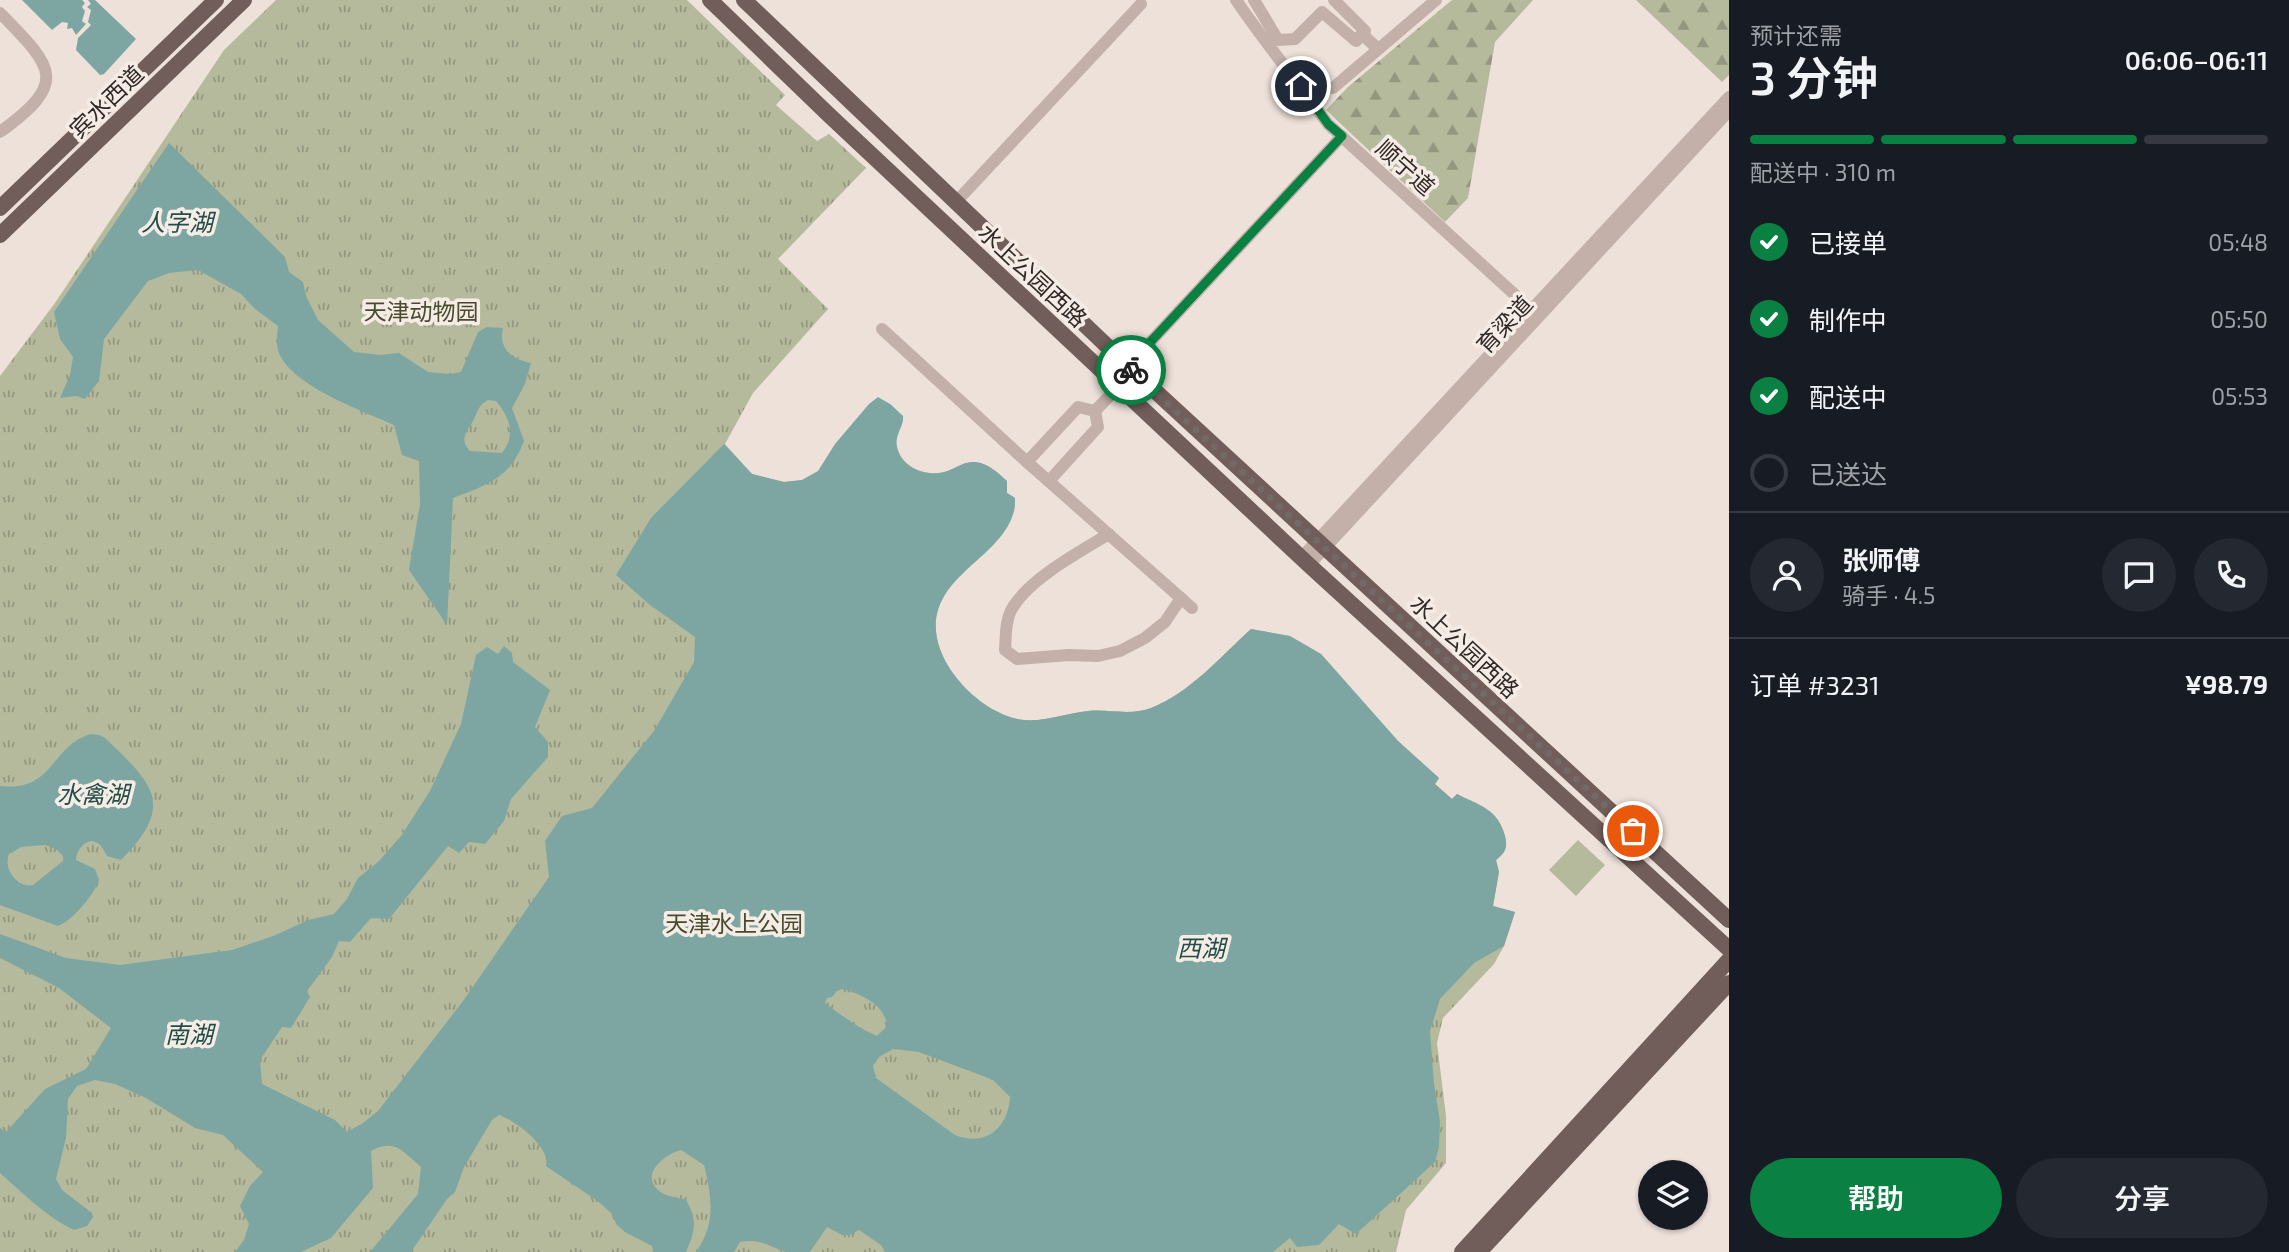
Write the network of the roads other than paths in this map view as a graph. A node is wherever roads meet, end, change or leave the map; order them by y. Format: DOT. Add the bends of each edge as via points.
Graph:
graph roads {
  1 [pos="216,0"];
  2 [pos="244,0"];
  3 [pos="710,0"];
  4 [pos="744,0"];
  5 [pos="1236,0"];
  6 [pos="1333,0"];
  7 [pos="1436,0"];
  8 [pos="1260,3"];
  9 [pos="1141,4"];
  10 [pos="1322,12"];
  11 [pos="0,13"];
  12 [pos="1362,34"];
  13 [pos="1378,49"];
  14 [pos="1301,86"];
  15 [pos="1729,97"];
  16 [pos="1729,111"];
  17 [pos="0,132"];
  18 [pos="1342,136"];
  19 [pos="955,203"];
  20 [pos="0,208"];
  21 [pos="0,235"];
  22 [pos="1535,314"];
  23 [pos="882,329"];
  24 [pos="1128,366"];
  25 [pos="1118,387"];
  26 [pos="1096,411"];
  27 [pos="1027,462"];
  28 [pos="1049,481"];
  29 [pos="1108,534"];
  30 [pos="1321,544"];
  31 [pos="1305,562"];
  32 [pos="1181,598"];
  33 [pos="1192,608"];
  34 [pos="1729,920"];
  35 [pos="1729,949"];
  36 [pos="1729,960"];
  37 [pos="1729,983"];
  38 [pos="1462,1252"];
  39 [pos="1479,1252"];
  1 -- 20 [label="main road, 宾水西道"];
  2 -- 21 [label="main road, 宾水西道"];
  3 -- 25 [label="main road, 水上公园西路"];
  4 -- 19 [label="main road, 水上公园西路"];
  5 -- 14 [label="street, 顺宁道"];
  6 -- 10 [label="street"];
  6 -- 12 [label="street" via="1365,31"];
  7 -- 13 [label="street"];
  8 -- 10 [label="street" via="1278,40 1295,39"];
  9 -- 19 [label="street"];
  10 -- 12 [label="street" via="1356,41"];
  11 -- 17 [label="street" via="46,67 47,88 26,113"];
  12 -- 13 [label="street"];
  13 -- 14 [label="street" via="1333,88"];
  14 -- 18 [label="street, 顺宁道"];
  15 -- 22 [label="street"];
  16 -- 22 [label="street, 育梁道"];
  18 -- 22 [label="street, 顺宁道"];
  18 -- 24 [label="street"];
  19 -- 24 [label="main road, 水上公园西路"];
  22 -- 30 [label="street"];
  23 -- 27 [label="street"];
  24 -- 25 [label="street"];
  24 -- 30 [label="main road, 水上公园西路"];
  25 -- 26 [label="street"];
  25 -- 31 [label="main road, 水上公园西路"];
  26 -- 27 [label="street" via="1078,407"];
  26 -- 28 [label="street" via="1098,427"];
  27 -- 28 [label="street"];
  28 -- 29 [label="street"];
  29 -- 32 [label="street"];
  29 -- 32 [label="street" via="1052,569 1012,608 1005,650 1009,656 1098,656 1120,651 1165,622"];
  30 -- 31 [label="street"];
  30 -- 34 [label="main road, 水上公园西路"];
  31 -- 35 [label="main road, 水上公园西路"];
  32 -- 33 [label="street"];
  36 -- 38 [label="main road"];
  37 -- 39 [label="main road"];
}
